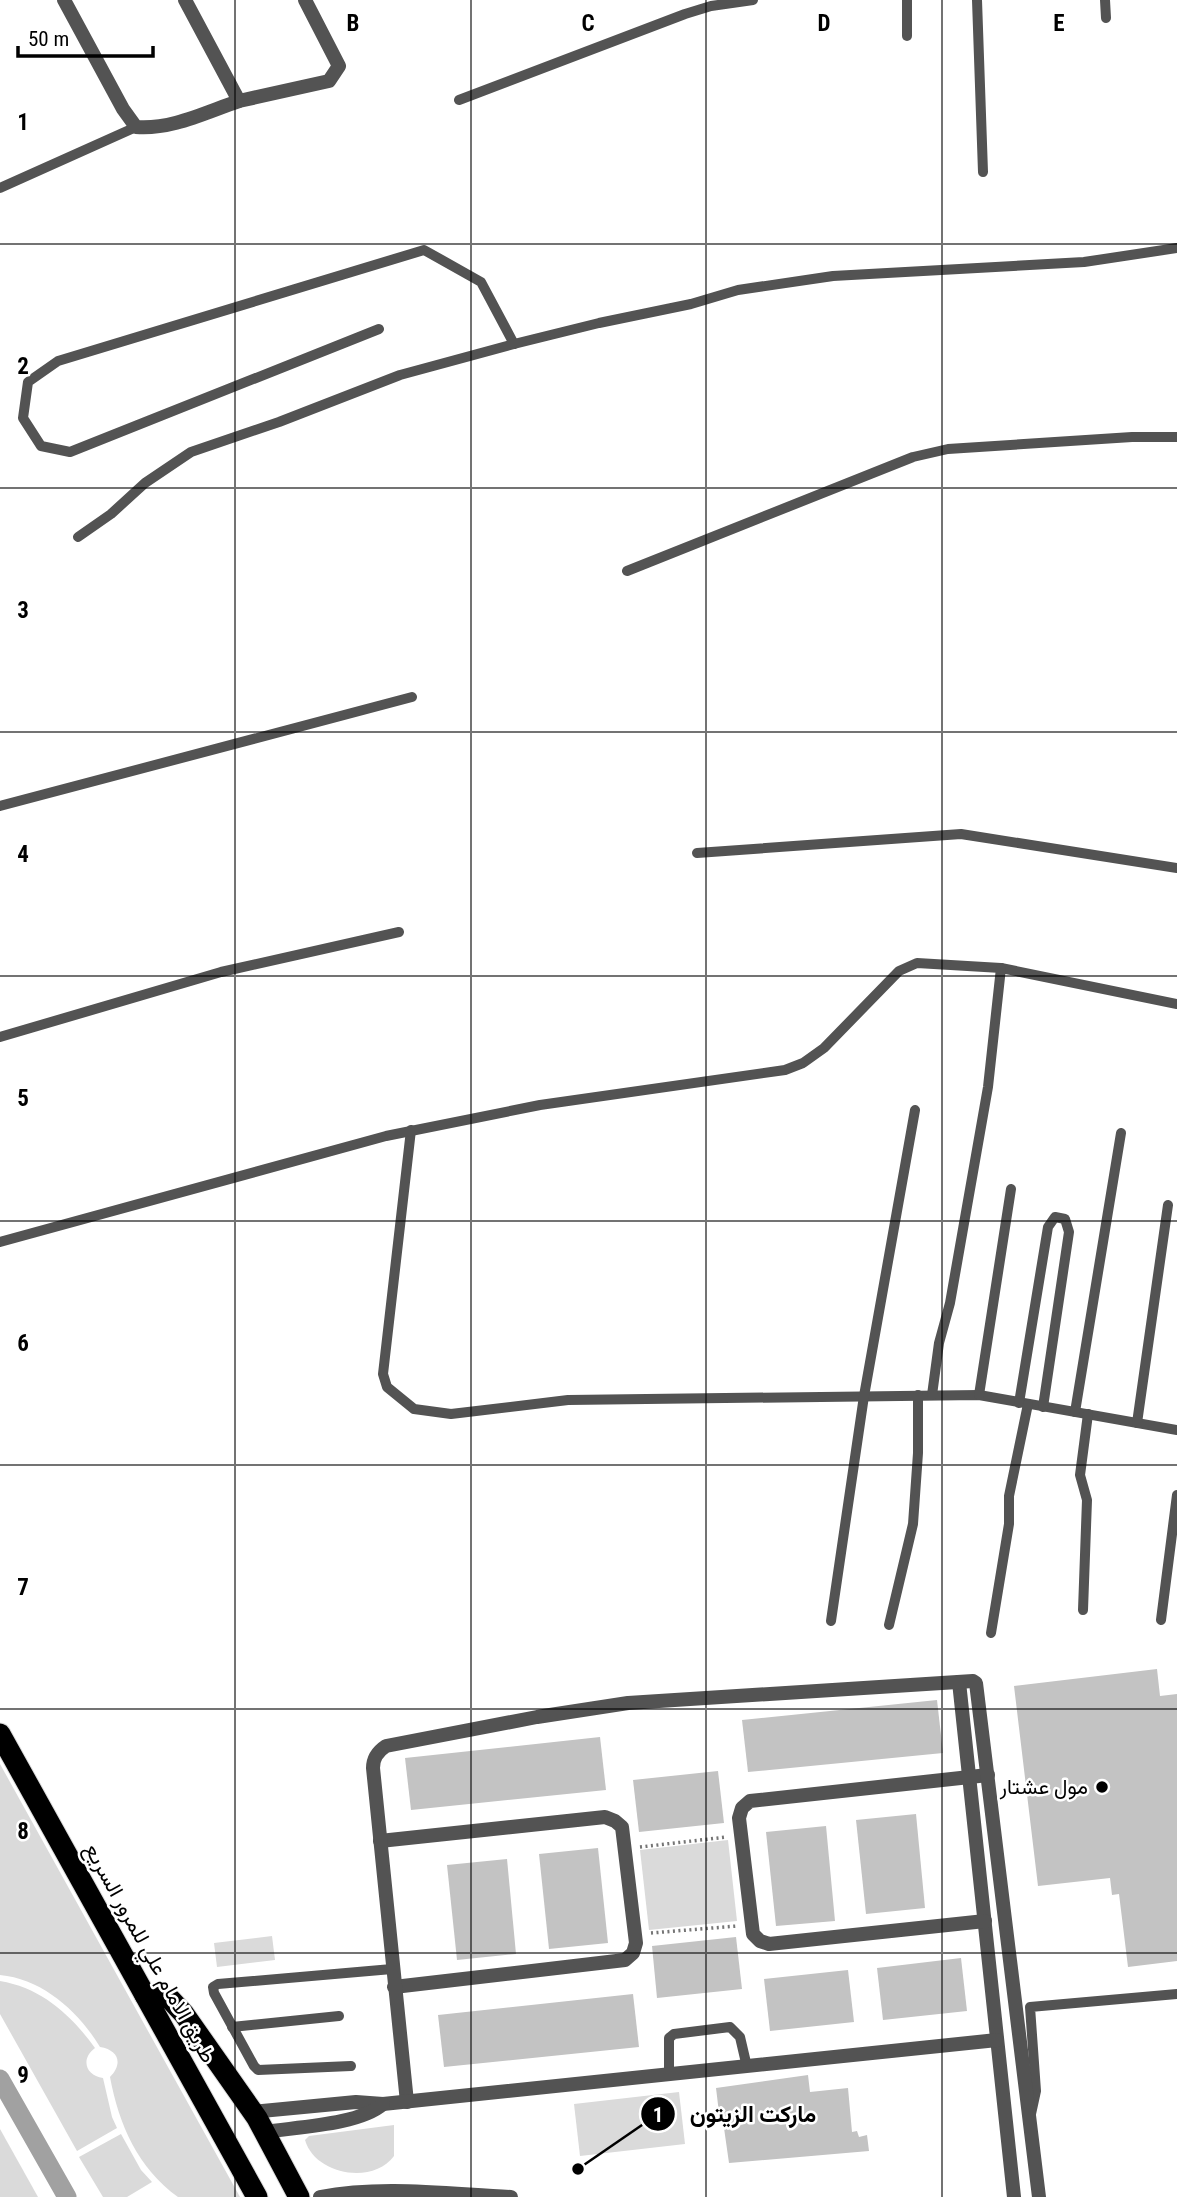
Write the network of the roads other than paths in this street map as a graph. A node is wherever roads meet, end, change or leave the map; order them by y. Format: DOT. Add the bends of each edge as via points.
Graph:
graph roads {
  1 [pos="64,0"];
  2 [pos="185,0"];
  3 [pos="305,0"];
  4 [pos="753,0"];
  5 [pos="906,0"];
  6 [pos="976,0"];
  7 [pos="1105,0"];
  8 [pos="1106,18"];
  9 [pos="907,36"];
  10 [pos="459,100"];
  11 [pos="239,101"];
  12 [pos="136,127"];
  13 [pos="983,172"];
  14 [pos="0,188"];
  15 [pos="1177,248"];
  16 [pos="379,330"];
  17 [pos="514,344"];
  18 [pos="1177,437"];
  19 [pos="78,537"];
  20 [pos="627,570"];
  21 [pos="412,697"];
  22 [pos="0,806"];
  23 [pos="697,853"];
  24 [pos="1177,867"];
  25 [pos="400,932"];
  26 [pos="1001,968"];
  27 [pos="1177,1004"];
  28 [pos="0,1037"];
  29 [pos="915,1110"];
  30 [pos="411,1130"];
  31 [pos="1121,1133"];
  32 [pos="1011,1189"];
  33 [pos="1168,1205"];
  34 [pos="0,1242"];
  35 [pos="918,1395"];
  36 [pos="932,1395"];
  37 [pos="979,1395"];
  38 [pos="864,1396"];
  39 [pos="1024,1403"];
  40 [pos="1043,1407"];
  41 [pos="1075,1412"];
  42 [pos="1088,1414"];
  43 [pos="1137,1423"];
  44 [pos="1177,1430"];
  45 [pos="1177,1495"];
  46 [pos="1083,1611"];
  47 [pos="1161,1620"];
  48 [pos="831,1621"];
  49 [pos="889,1625"];
  50 [pos="991,1633"];
  51 [pos="959,1682"];
  52 [pos="0,1734"];
  53 [pos="988,1775"];
  54 [pos="969,1777"];
  55 [pos="380,1842"];
  56 [pos="985,1921"];
  57 [pos="392,1969"];
  58 [pos="394,1987"];
  59 [pos="1177,1994"];
  60 [pos="145,1995"];
  61 [pos="339,2016"];
  62 [pos="232,2027"];
  63 [pos="997,2040"];
  64 [pos="351,2066"];
  65 [pos="747,2067"];
  66 [pos="669,2075"];
  67 [pos="407,2102"];
  68 [pos="383,2104"];
  69 [pos="252,2112"];
  70 [pos="1030,2120"];
  71 [pos="265,2132"];
  72 [pos="257,2197"];
  73 [pos="299,2197"];
  74 [pos="320,2197"];
  75 [pos="511,2197"];
  76 [pos="1014,2197"];
  77 [pos="1039,2197"];
  1 -- 12 [label="street"];
  2 -- 11 [label="street"];
  3 -- 11 [label="street" via="339,66 329,82"];
  4 -- 10 [label="lane" via="685,14"];
  5 -- 9 [label="lane"];
  6 -- 13 [label="lane"];
  7 -- 8 [label="lane"];
  11 -- 12 [label="street" via="172,124"];
  12 -- 14 [label="lane"];
  15 -- 17 [label="lane" via="1084,262 833,276 738,290"];
  16 -- 17 [label="lane" via="70,452 41,446 23,418 28,382 58,361 424,250 481,282"];
  17 -- 19 [label="lane" via="400,375 191,452"];
  18 -- 20 [label="lane" via="948,449 913,457"];
  21 -- 22 [label="lane"];
  23 -- 24 [label="lane" via="961,834"];
  25 -- 28 [label="lane" via="221,972"];
  26 -- 27 [label="lane"];
  26 -- 30 [label="lane" via="917,963 899,971 824,1048 785,1070 540,1105"];
  26 -- 36 [label="lane" via="988,1087"];
  29 -- 38 [label="lane"];
  30 -- 34 [label="lane"];
  30 -- 38 [label="lane" via="383,1374 387,1387 414,1409 451,1414 568,1400"];
  31 -- 41 [label="lane"];
  32 -- 37 [label="lane"];
  33 -- 43 [label="lane"];
  35 -- 36 [label="lane"];
  35 -- 38 [label="lane"];
  35 -- 49 [label="lane" via="913,1524"];
  36 -- 37 [label="lane"];
  37 -- 39 [label="lane"];
  38 -- 48 [label="lane"];
  39 -- 40 [label="lane"];
  39 -- 40 [label="lane" via="1048,1227 1055,1217 1065,1219 1069,1232"];
  39 -- 50 [label="lane"];
  40 -- 41 [label="lane"];
  41 -- 42 [label="lane"];
  42 -- 43 [label="lane"];
  42 -- 46 [label="lane" via="1080,1475 1087,1500"];
  43 -- 44 [label="lane"];
  45 -- 47 [label="lane"];
  51 -- 53 [label="street" via="976,1684"];
  51 -- 54 [label="street"];
  51 -- 55 [label="street" via="628,1703 386,1746 373,1762"];
  52 -- 60 [label="highway, طريق الامام علي للمرور السريع"];
  53 -- 54 [label="street"];
  53 -- 70 [label="street"];
  54 -- 56 [label="street"];
  54 -- 56 [label="street" via="750,1801 739,1818 753,1934 760,1941 769,1944"];
  55 -- 57 [label="street"];
  55 -- 58 [label="street" via="605,1817 622,1827 636,1943 625,1960"];
  56 -- 63 [label="street"];
  57 -- 58 [label="street"];
  57 -- 62 [label="lane" via="215,1985 214,1993"];
  58 -- 67 [label="street"];
  59 -- 70 [label="lane" via="1030,2007 1036,2091"];
  60 -- 69 [label="highway" via="170,1999 184,2014"];
  60 -- 72 [label="highway, طريق الامام علي للمرور السريع"];
  61 -- 62 [label="lane"];
  62 -- 64 [label="lane" via="254,2066 262,2071"];
  63 -- 65 [label="street"];
  63 -- 76 [label="street"];
  65 -- 66 [label="street"];
  65 -- 66 [label="lane" via="740,2037 730,2027 674,2034 669,2038"];
  66 -- 67 [label="street"];
  67 -- 68 [label="street"];
  68 -- 69 [label="street" via="356,2102"];
  68 -- 71 [label="street" via="359,2118"];
  69 -- 71 [label="highway"];
  70 -- 77 [label="street"];
  71 -- 73 [label="highway"];
  74 -- 75 [label="street" via="349,2191"];
}
